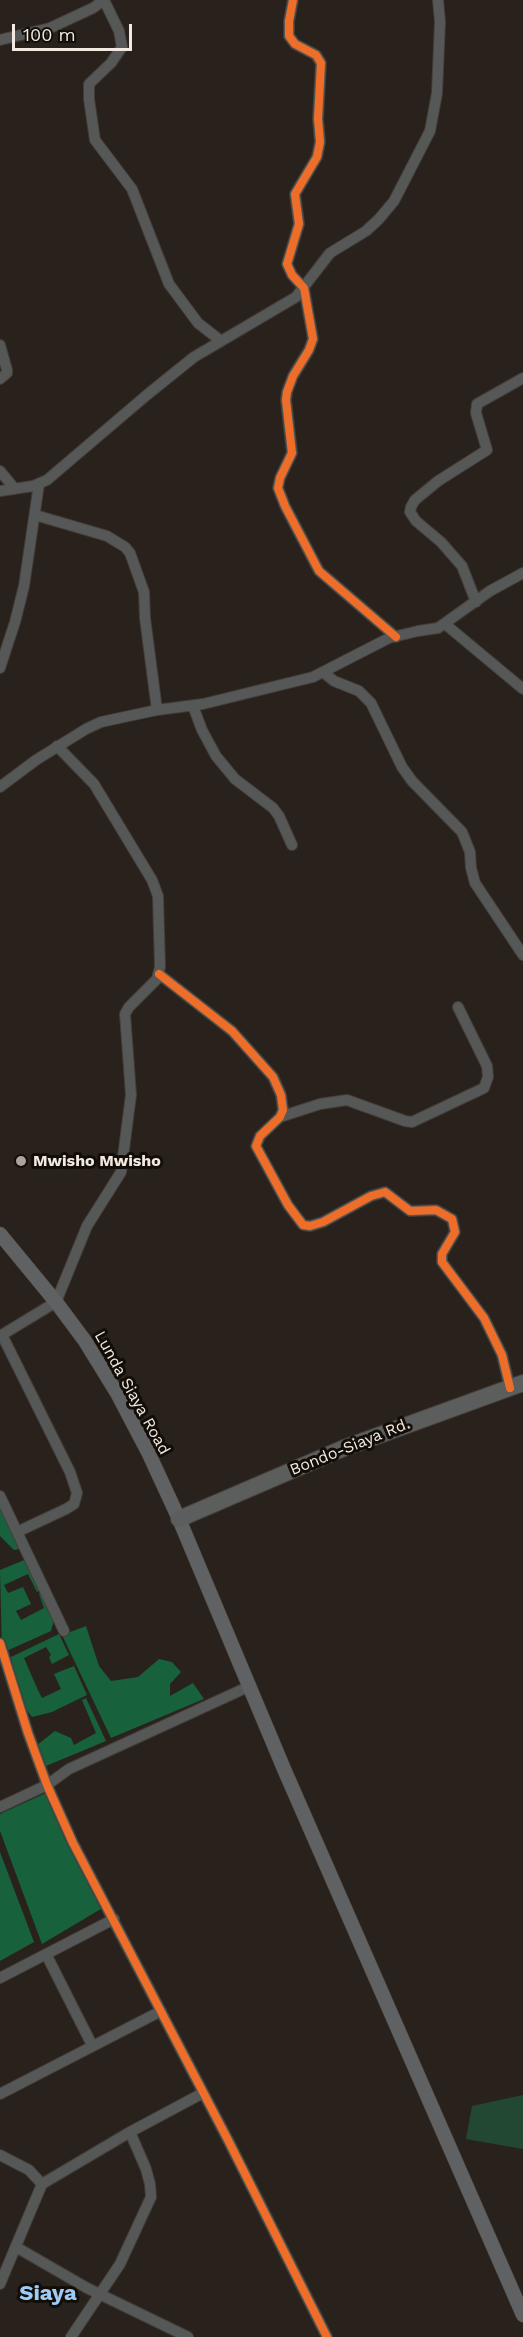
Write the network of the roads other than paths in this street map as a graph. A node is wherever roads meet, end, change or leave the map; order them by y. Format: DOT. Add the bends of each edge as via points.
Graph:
graph roads {
  1 [pos="104,0"];
  2 [pos="293,0"];
  3 [pos="438,0"];
  4 [pos="0,40"];
  5 [pos="304,288"];
  6 [pos="221,341"];
  7 [pos="0,345"];
  8 [pos="523,378"];
  9 [pos="0,379"];
  10 [pos="0,471"];
  11 [pos="39,484"];
  12 [pos="15,489"];
  13 [pos="0,491"];
  14 [pos="35,515"];
  15 [pos="523,573"];
  16 [pos="476,602"];
  17 [pos="445,624"];
  18 [pos="396,637"];
  19 [pos="0,668"];
  20 [pos="323,672"];
  21 [pos="523,689"];
  22 [pos="193,706"];
  23 [pos="157,710"];
  24 [pos="57,746"];
  25 [pos="0,787"];
  26 [pos="292,845"];
  27 [pos="523,955"];
  28 [pos="159,974"];
  29 [pos="458,1007"];
  30 [pos="280,1117"];
  31 [pos="0,1234"];
  32 [pos="56,1302"];
  33 [pos="1,1335"];
  34 [pos="517,1385"];
  35 [pos="0,1496"];
  36 [pos="180,1519"];
  37 [pos="17,1532"];
  38 [pos="64,1631"];
  39 [pos="0,1643"];
  40 [pos="250,1686"];
  41 [pos="47,1785"];
  42 [pos="0,1807"];
  43 [pos="114,1919"];
  44 [pos="46,1954"];
  45 [pos="0,1978"];
  46 [pos="161,2011"];
  47 [pos="92,2045"];
  48 [pos="203,2093"];
  49 [pos="0,2094"];
  50 [pos="130,2132"];
  51 [pos="0,2155"];
  52 [pos="42,2184"];
  53 [pos="16,2247"];
  54 [pos="0,2284"];
  55 [pos="100,2295"];
  56 [pos="523,2315"];
  57 [pos="71,2337"];
  58 [pos="188,2337"];
  59 [pos="327,2337"];
  1 -- 4 [label="street" via="50,28"];
  1 -- 6 [label="street" via="122,47 89,84 95,140 132,189 169,284 198,324"];
  2 -- 5 [label="street" via="289,36 321,63 320,151 297,188 299,224 287,260 288,270"];
  3 -- 5 [label="street" via="437,93 424,145 386,212 371,227 330,253"];
  5 -- 6 [label="street" via="296,297"];
  5 -- 18 [label="street" via="313,339 287,392 292,447 278,483 280,494 319,571"];
  6 -- 11 [label="street" via="163,381"];
  7 -- 9 [label="street" via="7,370"];
  8 -- 16 [label="street" via="477,404 487,450 438,481 411,507 416,521 462,566"];
  10 -- 12 [label="street"];
  11 -- 12 [label="street"];
  11 -- 14 [label="street"];
  12 -- 13 [label="street"];
  14 -- 19 [label="street" via="24,586"];
  14 -- 23 [label="street" via="107,536 130,554 144,592"];
  15 -- 16 [label="street"];
  16 -- 17 [label="street"];
  17 -- 18 [label="street"];
  17 -- 21 [label="street"];
  18 -- 20 [label="street"];
  20 -- 22 [label="street"];
  20 -- 27 [label="street" via="359,691 371,703 402,767 462,832 475,883"];
  22 -- 23 [label="street"];
  22 -- 26 [label="street" via="216,756 235,779 273,808"];
  23 -- 24 [label="street" via="101,722"];
  24 -- 25 [label="street"];
  24 -- 28 [label="street" via="99,792 156,889"];
  28 -- 30 [label="street" via="232,1031 259,1059 278,1087 283,1104"];
  28 -- 32 [label="street" via="125,1014 131,1095 121,1172 87,1226"];
  29 -- 30 [label="street" via="487,1066 484,1088 412,1122 347,1100"];
  30 -- 34 [label="street" via="260,1136 256,1146 303,1225 323,1222 385,1192 410,1211 436,1210 452,1219 454,1232 441,1262 484,1318"];
  31 -- 32 [label="main road, Lunda Siaya Road"];
  32 -- 33 [label="street"];
  32 -- 36 [label="main road, Lunda Siaya Road" via="117,1393"];
  33 -- 37 [label="street" via="70,1472 76,1494 74,1504"];
  34 -- 36 [label="highway, Bondo-Siaya Rd." via="344,1448"];
  35 -- 37 [label="street"];
  36 -- 40 [label="main road, Lunda Siaya Road"];
  37 -- 38 [label="street"];
  39 -- 41 [label="street"];
  40 -- 41 [label="street" via="69,1769"];
  40 -- 56 [label="main road, Lunda Siaya Road"];
  41 -- 42 [label="street"];
  41 -- 43 [label="street"];
  43 -- 44 [label="street"];
  43 -- 46 [label="street"];
  44 -- 45 [label="street"];
  44 -- 47 [label="street"];
  46 -- 47 [label="street"];
  46 -- 48 [label="street"];
  47 -- 49 [label="street"];
  48 -- 50 [label="street"];
  48 -- 59 [label="street"];
  50 -- 52 [label="street"];
  50 -- 55 [label="street" via="146,2169 150,2197 120,2264"];
  51 -- 52 [label="street" via="29,2170"];
  52 -- 53 [label="street"];
  53 -- 54 [label="street"];
  53 -- 55 [label="street"];
  55 -- 57 [label="street"];
  55 -- 58 [label="street"];
}
